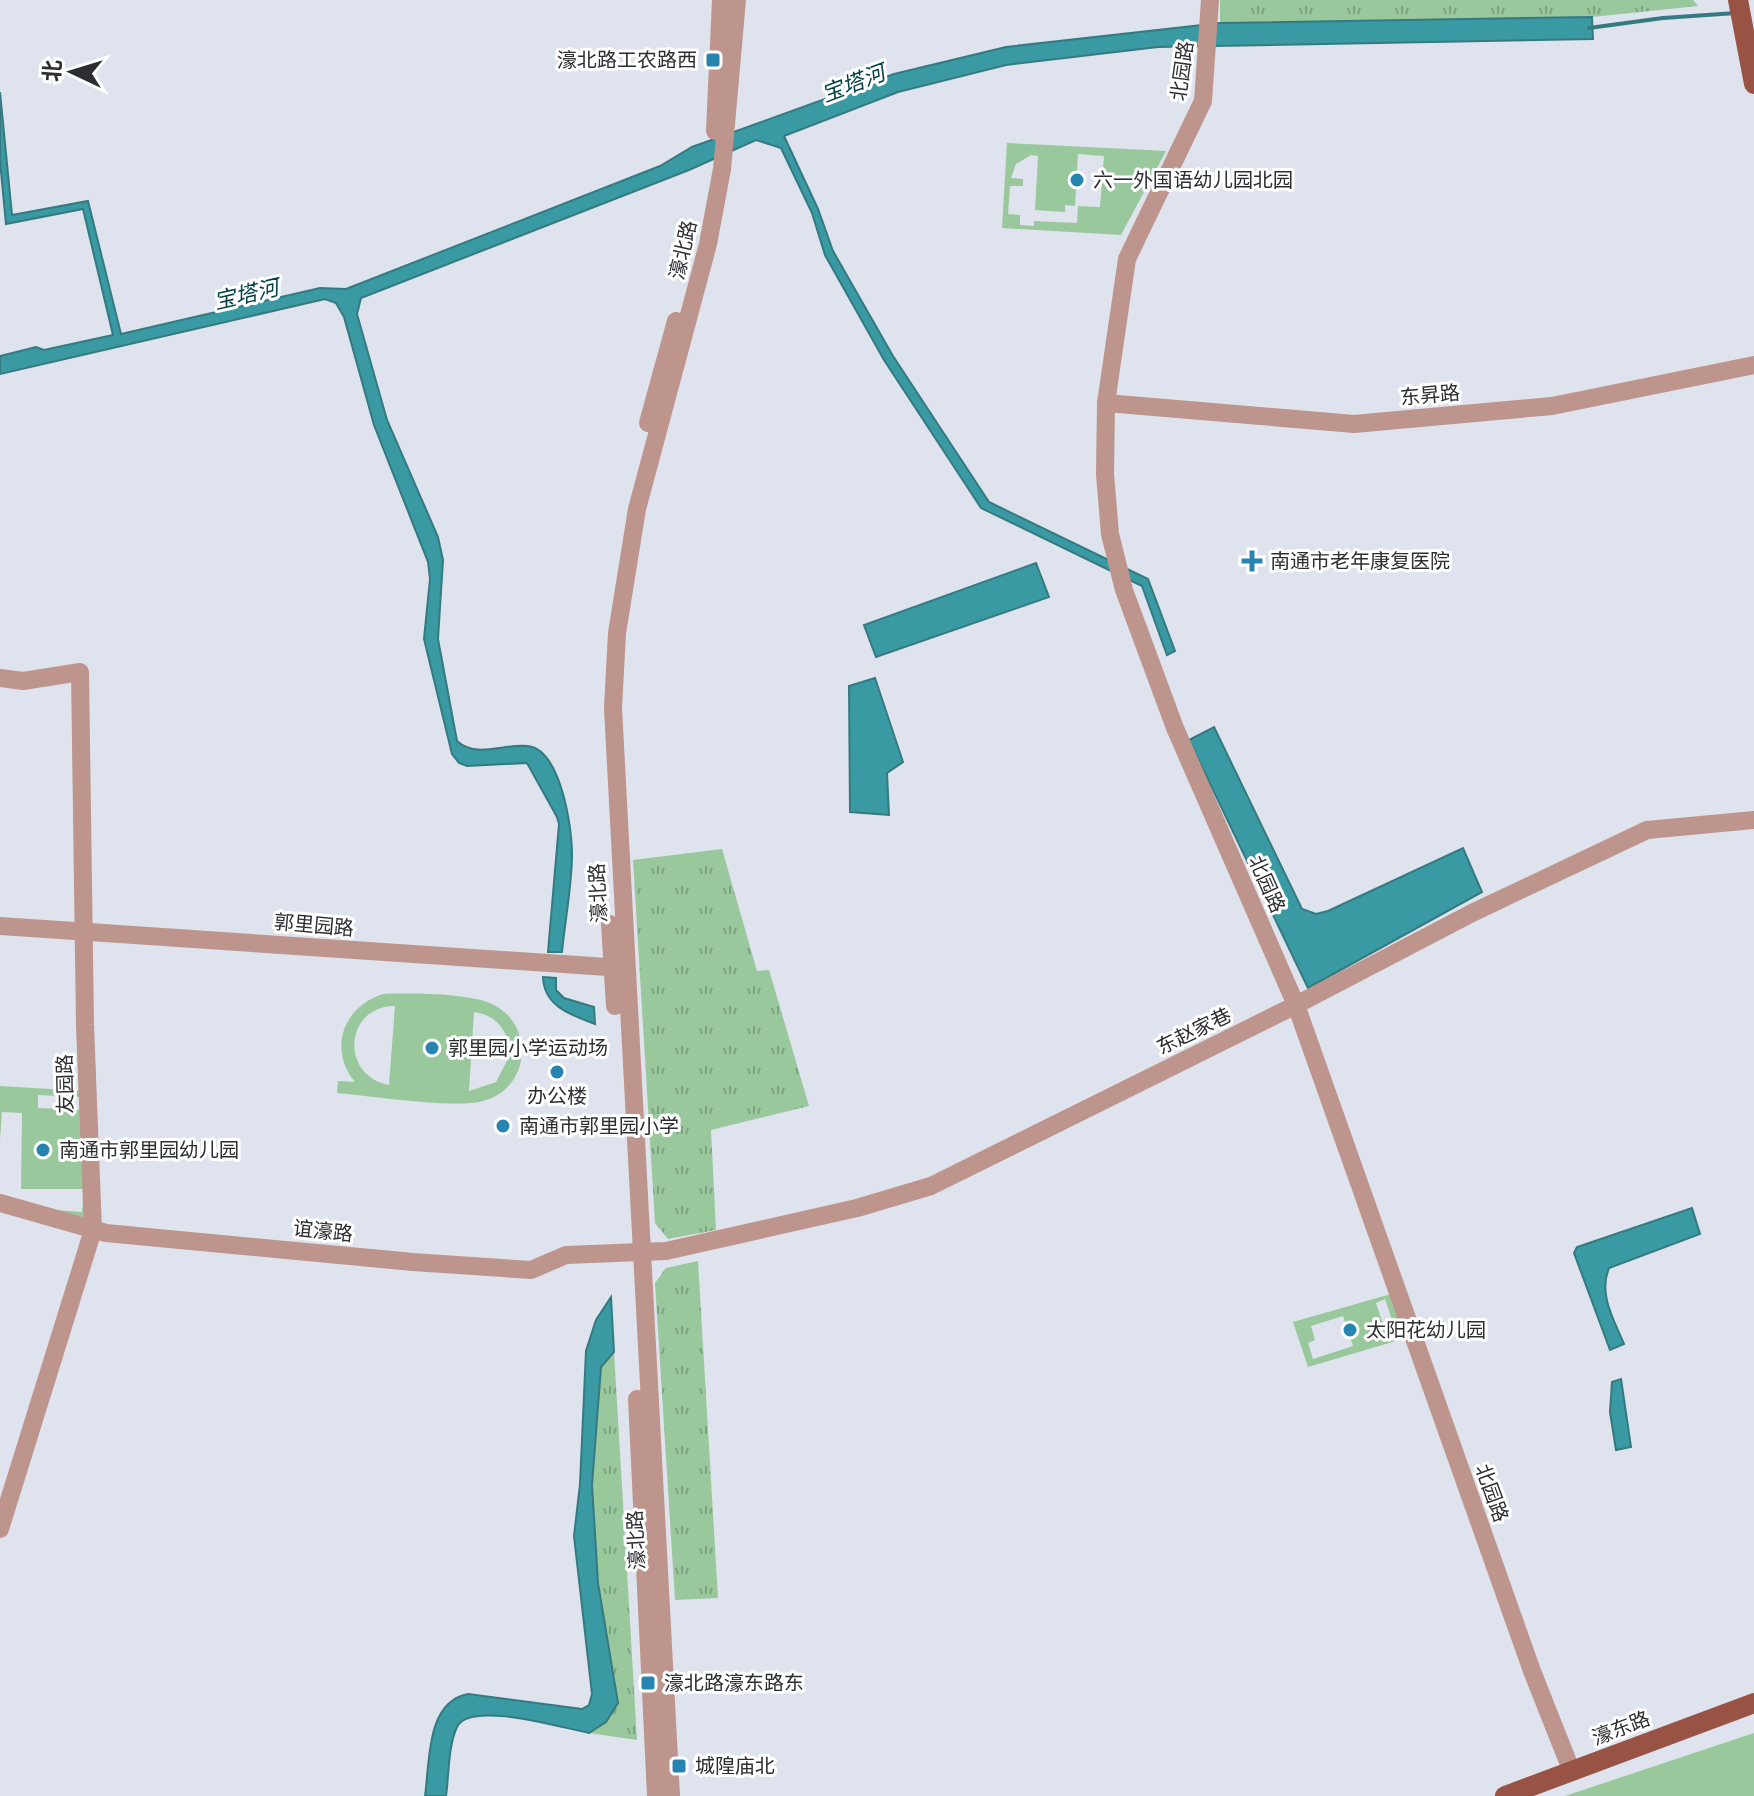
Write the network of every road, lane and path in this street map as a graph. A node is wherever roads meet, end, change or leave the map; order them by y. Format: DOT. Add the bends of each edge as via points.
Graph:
graph roads {
  1 [pos="721,0"];
  2 [pos="737,0"];
  3 [pos="1738,0"];
  4 [pos="1210,8"];
  5 [pos="1754,84"];
  6 [pos="722,118"];
  7 [pos="1754,365"];
  8 [pos="1106,403"];
  9 [pos="0,678"];
  10 [pos="1754,820"];
  11 [pos="0,926"];
  12 [pos="83,931"];
  13 [pos="618,968"];
  14 [pos="1296,1005"];
  15 [pos="0,1203"];
  16 [pos="93,1230"];
  17 [pos="636,1253"];
  18 [pos="0,1529"];
  19 [pos="1754,1703"];
  20 [pos="1754,1714"];
  21 [pos="1572,1772"];
  22 [pos="656,1796"];
  23 [pos="671,1796"];
  24 [pos="1505,1796"];
  25 [pos="1538,1796"];
  1 -- 6 [label="street, 濠北路"];
  2 -- 6 [label="street, 濠北路"];
  3 -- 5 [label="main road"];
  4 -- 8 [label="street, 北园路" via="1199,111 1127,259"];
  6 -- 13 [label="street, 濠北路" via="701,273 637,509 617,633 613,708"];
  7 -- 8 [label="street, 东昇路" via="1552,406 1354,424"];
  8 -- 14 [label="street, 北园路" via="1107,511 1121,580 1175,728"];
  9 -- 12 [label="street, 友园路" via="23,681 80,672"];
  10 -- 14 [label="street, 东赵家巷" via="1647,830"];
  11 -- 12 [label="street, 郭里园路"];
  12 -- 13 [label="street, 郭里园路"];
  12 -- 16 [label="street, 友园路"];
  13 -- 17 [label="street, 濠北路"];
  14 -- 17 [label="street, 东赵家巷" via="931,1186 857,1208 666,1251"];
  14 -- 21 [label="street, 北园路"];
  15 -- 16 [label="street, 谊濠路"];
  16 -- 17 [label="street, 谊濠路" via="531,1270 566,1255"];
  16 -- 18 [label="street, 友园路"];
  17 -- 22 [label="street, 濠北路"];
  17 -- 23 [label="street, 濠北路"];
  19 -- 21 [label="main road, 濠东路"];
  20 -- 25 [label="main road, 濠东路"];
  21 -- 24 [label="main road, 濠东路"];
}
